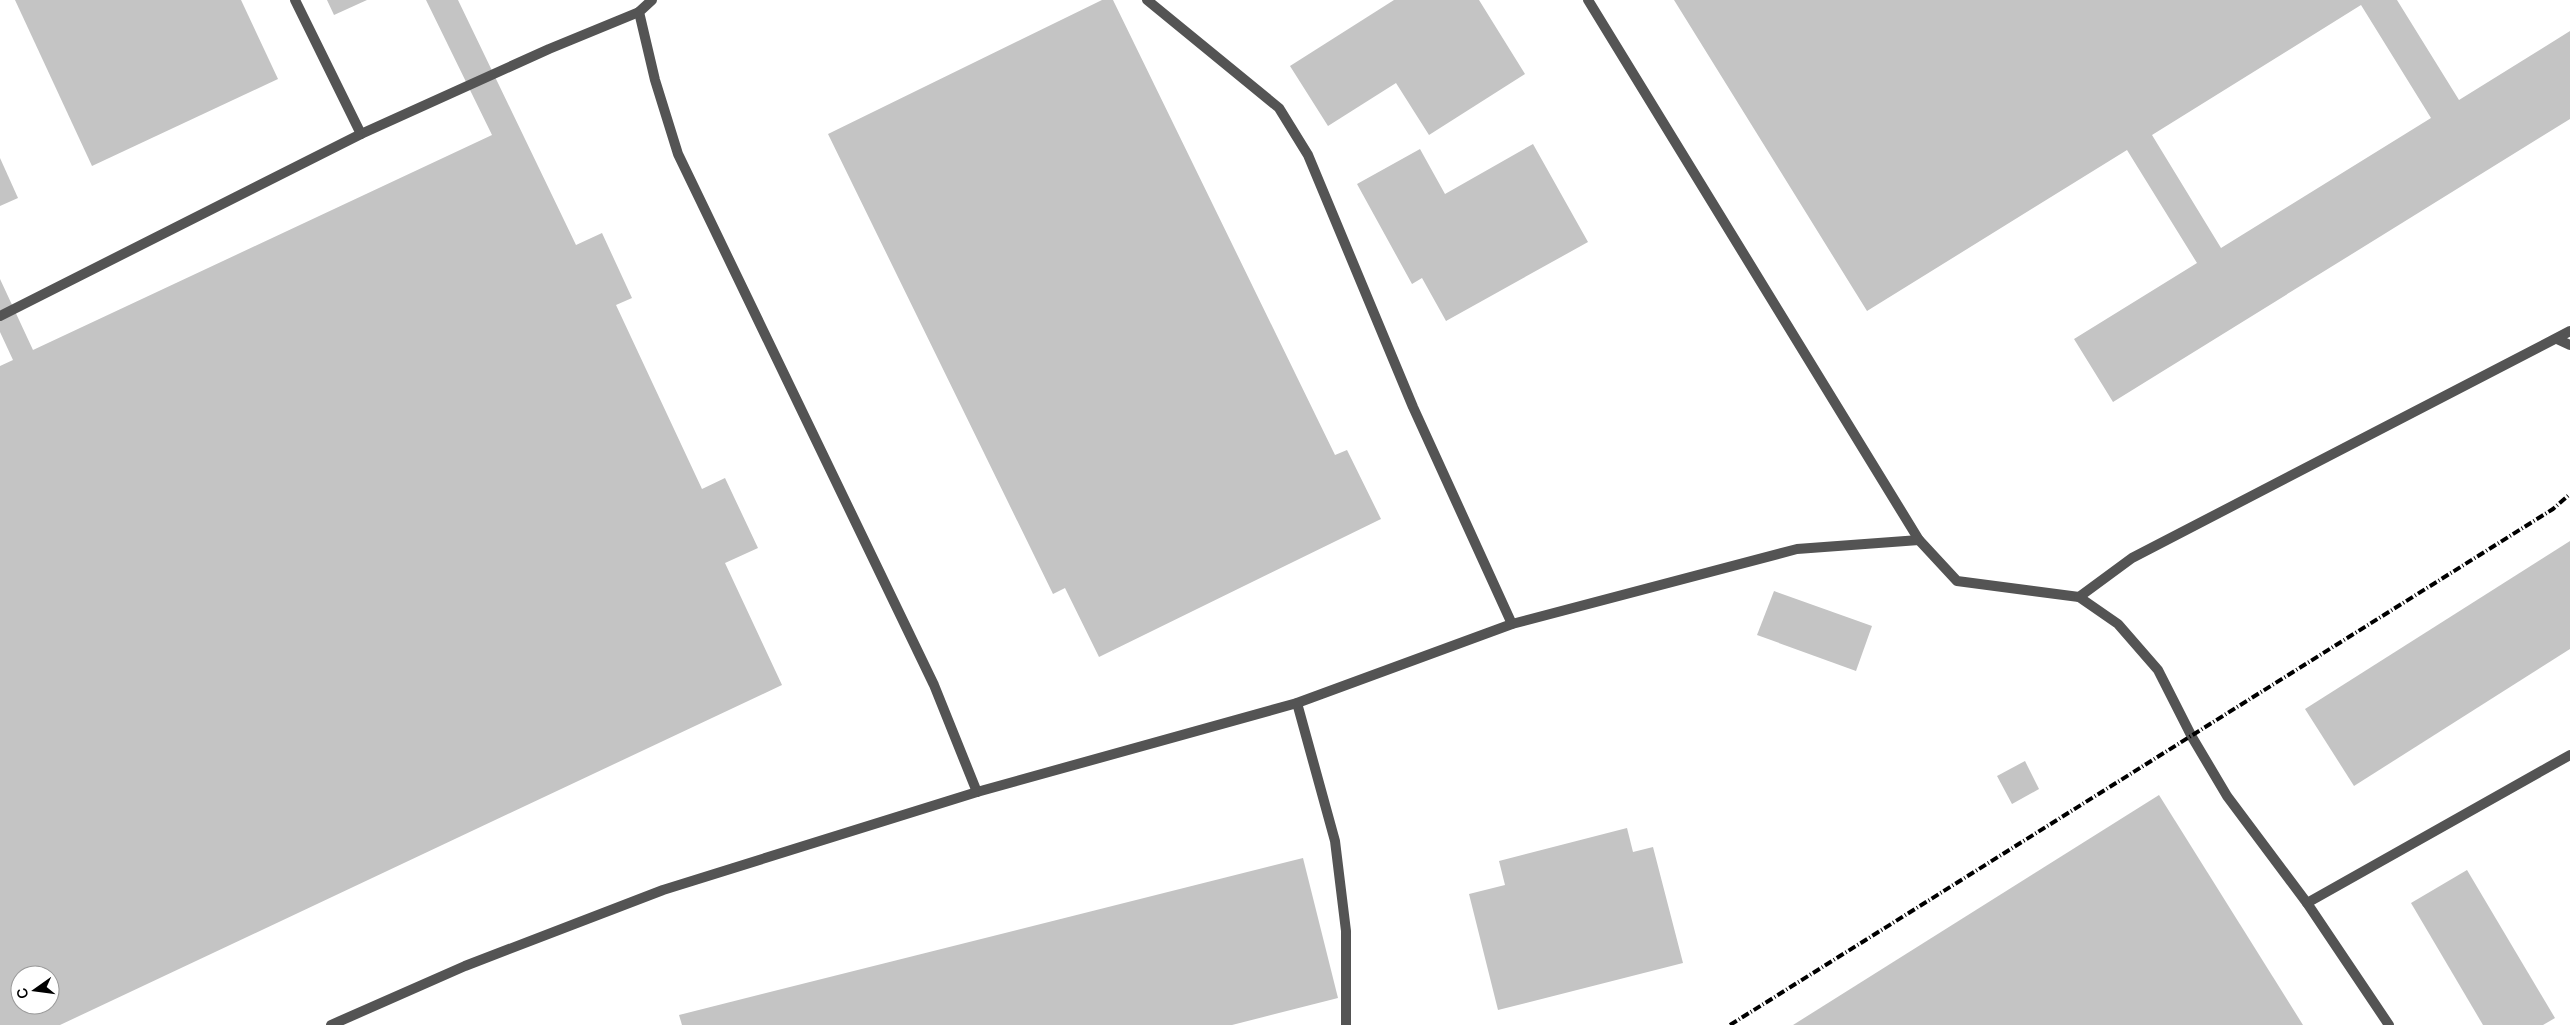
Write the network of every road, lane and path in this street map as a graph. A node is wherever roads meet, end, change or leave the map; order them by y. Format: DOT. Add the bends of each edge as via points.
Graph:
graph roads {
  1 [pos="296,0"];
  2 [pos="652,0"];
  3 [pos="1147,0"];
  4 [pos="1588,0"];
  5 [pos="639,12"];
  6 [pos="361,134"];
  7 [pos="0,316"];
  8 [pos="2570,330"];
  9 [pos="2557,339"];
  10 [pos="2570,345"];
  11 [pos="1919,540"];
  12 [pos="2078,597"];
  13 [pos="1512,624"];
  14 [pos="1297,703"];
  15 [pos="2570,755"];
  16 [pos="978,792"];
  17 [pos="2307,903"];
  18 [pos="330,1025"];
  19 [pos="1346,1025"];
  20 [pos="2389,1025"];
  1 -- 6 [label="lane"];
  2 -- 5 [label="lane"];
  3 -- 13 [label="lane" via="1279,108 1308,155 1414,407"];
  4 -- 11 [label="lane"];
  5 -- 6 [label="lane"];
  5 -- 16 [label="lane" via="655,80 678,154 934,686"];
  6 -- 7 [label="lane"];
  8 -- 9 [label="lane"];
  9 -- 10 [label="lane"];
  9 -- 12 [label="lane" via="2132,558"];
  11 -- 12 [label="lane" via="1957,581"];
  11 -- 13 [label="lane" via="1797,549"];
  12 -- 17 [label="lane" via="2118,624 2158,670 2227,796"];
  13 -- 14 [label="lane"];
  14 -- 16 [label="lane"];
  14 -- 19 [label="lane" via="1335,841 1346,931"];
  15 -- 17 [label="lane"];
  16 -- 18 [label="lane" via="664,890 465,966"];
  17 -- 20 [label="lane"];
}
